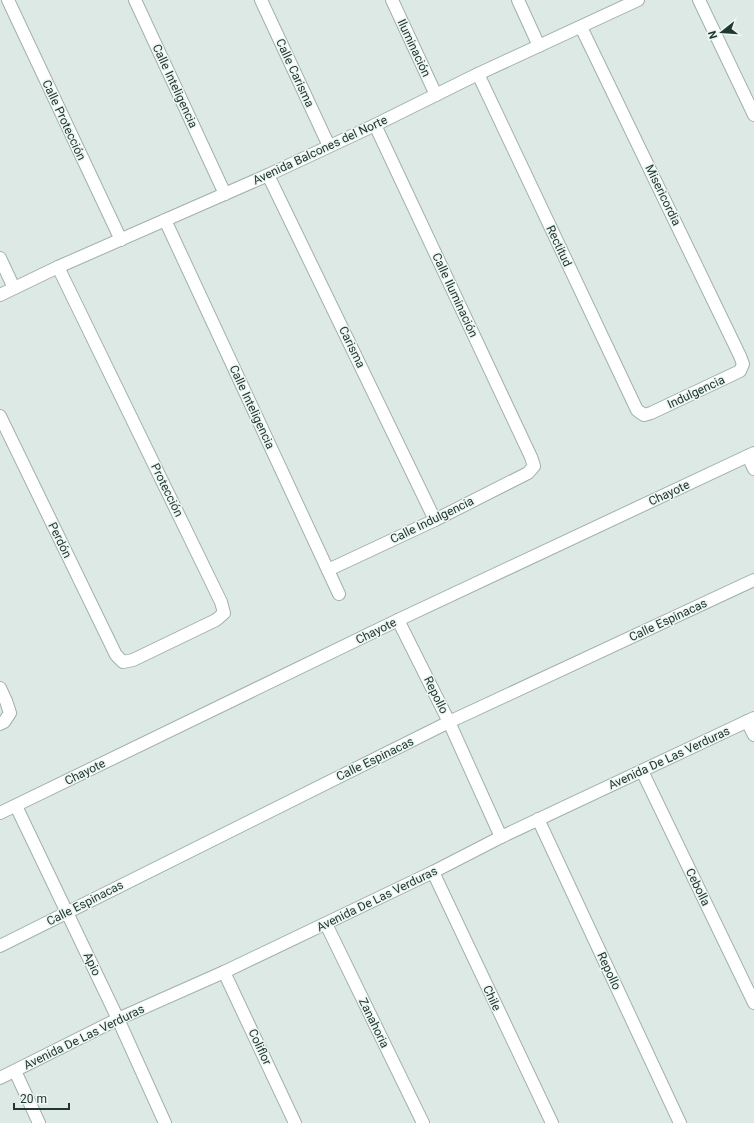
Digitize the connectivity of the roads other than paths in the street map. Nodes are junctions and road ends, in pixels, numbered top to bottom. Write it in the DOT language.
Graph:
graph roads {
  1 [pos="8,0"];
  2 [pos="135,0"];
  3 [pos="261,0"];
  4 [pos="392,0"];
  5 [pos="518,0"];
  6 [pos="638,0"];
  7 [pos="699,0"];
  8 [pos="581,27"];
  9 [pos="539,46"];
  10 [pos="478,74"];
  11 [pos="436,95"];
  12 [pos="754,115"];
  13 [pos="375,125"];
  14 [pos="329,146"];
  15 [pos="268,175"];
  16 [pos="225,194"];
  17 [pos="165,220"];
  18 [pos="121,240"];
  19 [pos="0,258"];
  20 [pos="58,267"];
  21 [pos="14,288"];
  22 [pos="0,295"];
  23 [pos="743,364"];
  24 [pos="644,415"];
  25 [pos="0,416"];
  26 [pos="751,454"];
  27 [pos="534,466"];
  28 [pos="754,469"];
  29 [pos="435,520"];
  30 [pos="328,570"];
  31 [pos="754,580"];
  32 [pos="339,594"];
  33 [pos="398,620"];
  34 [pos="124,662"];
  35 [pos="0,688"];
  36 [pos="751,720"];
  37 [pos="449,722"];
  38 [pos="0,724"];
  39 [pos="754,735"];
  40 [pos="642,771"];
  41 [pos="16,806"];
  42 [pos="0,813"];
  43 [pos="538,819"];
  44 [pos="500,837"];
  45 [pos="432,872"];
  46 [pos="68,912"];
  47 [pos="326,924"];
  48 [pos="0,946"];
  49 [pos="224,972"];
  50 [pos="754,1003"];
  51 [pos="118,1020"];
  52 [pos="15,1071"];
  53 [pos="0,1078"];
  54 [pos="39,1123"];
  55 [pos="165,1123"];
  56 [pos="296,1123"];
  57 [pos="423,1123"];
  58 [pos="552,1123"];
  59 [pos="680,1123"];
  1 -- 18 [label="street, Calle Protección"];
  2 -- 16 [label="street, Calle Inteligencia"];
  3 -- 14 [label="street, Calle Carisma"];
  4 -- 11 [label="street, Iluminación"];
  5 -- 9 [label="street"];
  6 -- 8 [label="street, Avenida Balcones del Norte"];
  7 -- 12 [label="street"];
  8 -- 9 [label="street, Avenida Balcones del Norte"];
  8 -- 23 [label="street, Misericordia"];
  9 -- 10 [label="street, Avenida Balcones del Norte"];
  10 -- 11 [label="street, Avenida Balcones del Norte"];
  10 -- 24 [label="street, Rectitud"];
  11 -- 13 [label="street, Avenida Balcones del Norte"];
  13 -- 14 [label="street, Avenida Balcones del Norte"];
  13 -- 27 [label="street, Calle Iluminación"];
  14 -- 15 [label="street, Avenida Balcones del Norte"];
  15 -- 16 [label="street, Avenida Balcones del Norte"];
  15 -- 29 [label="street, Carisma"];
  16 -- 17 [label="street, Avenida Balcones del Norte"];
  17 -- 18 [label="street, Avenida Balcones del Norte"];
  17 -- 30 [label="street, Calle Inteligencia"];
  18 -- 20 [label="street, Avenida Balcones del Norte"];
  19 -- 21 [label="street"];
  20 -- 21 [label="street, Avenida Balcones del Norte"];
  20 -- 34 [label="street, Protección"];
  21 -- 22 [label="street, Avenida Balcones del Norte"];
  23 -- 24 [label="street, Indulgencia"];
  25 -- 34 [label="street, Perdón"];
  26 -- 28 [label="street"];
  26 -- 33 [label="street, Chayote"];
  27 -- 29 [label="street, Calle Indulgencia"];
  29 -- 30 [label="street, Calle Indulgencia"];
  30 -- 32 [label="street, Calle Inteligencia"];
  31 -- 37 [label="street, Calle Espinacas"];
  33 -- 37 [label="street, Repollo"];
  33 -- 41 [label="street, Chayote"];
  35 -- 38 [label="street"];
  36 -- 39 [label="street"];
  36 -- 40 [label="street, Avenida De Las Verduras"];
  37 -- 44 [label="street, Repollo"];
  37 -- 46 [label="street, Calle Espinacas"];
  40 -- 43 [label="street, Avenida De Las Verduras"];
  40 -- 50 [label="street, Cebolla"];
  41 -- 42 [label="street, Chayote"];
  41 -- 46 [label="street, Apio"];
  43 -- 44 [label="street, Avenida De Las Verduras"];
  43 -- 59 [label="street, Repollo"];
  44 -- 45 [label="street, Avenida De Las Verduras"];
  45 -- 47 [label="street, Avenida De Las Verduras"];
  45 -- 58 [label="street, Chile"];
  46 -- 48 [label="street, Calle Espinacas"];
  46 -- 51 [label="street, Apio"];
  47 -- 49 [label="street, Avenida De Las Verduras"];
  47 -- 57 [label="street, Zanahoria"];
  49 -- 51 [label="street, Avenida De Las Verduras"];
  49 -- 56 [label="street, Coliflor"];
  51 -- 52 [label="street, Avenida De Las Verduras"];
  51 -- 55 [label="street, Apio"];
  52 -- 53 [label="street, Avenida De Las Verduras"];
  52 -- 54 [label="street"];
}
